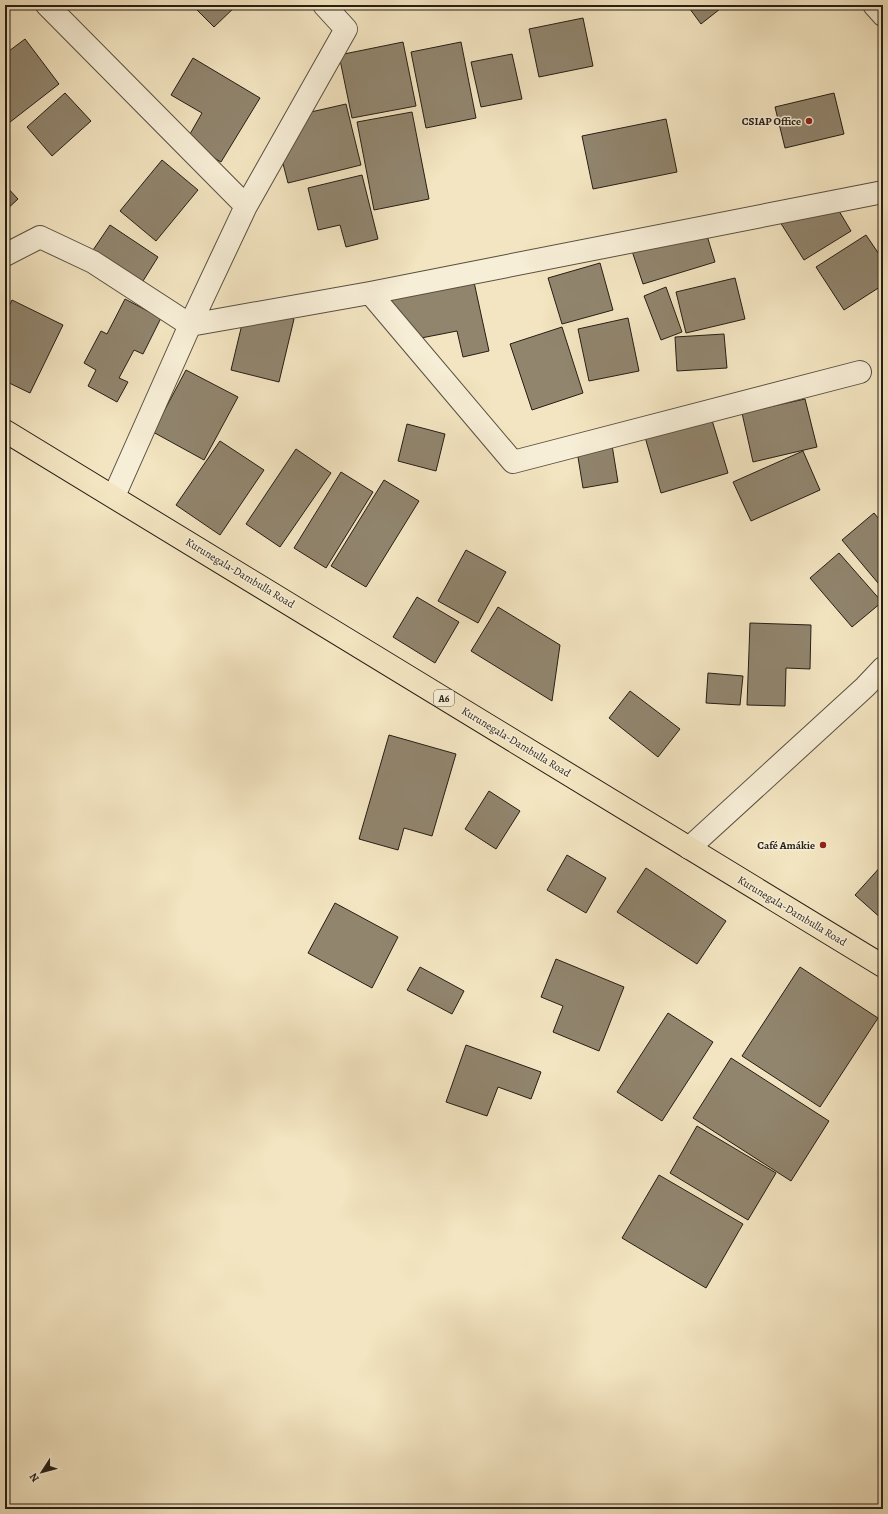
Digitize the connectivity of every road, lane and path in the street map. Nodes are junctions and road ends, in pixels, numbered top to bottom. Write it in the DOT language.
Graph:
graph roads {
  1 [pos="48,5"];
  2 [pos="324,5"];
  3 [pos="874,5"];
  4 [pos="883,15"];
  5 [pos="883,192"];
  6 [pos="246,206"];
  7 [pos="5,255"];
  8 [pos="370,293"];
  9 [pos="190,325"];
  10 [pos="860,372"];
  11 [pos="5,430"];
  12 [pos="114,496"];
  13 [pos="883,668"];
  14 [pos="689,848"];
  15 [pos="883,966"];
  1 -- 6 [label="street"];
  2 -- 6 [label="street"];
  3 -- 4 [label="street"];
  5 -- 8 [label="street"];
  6 -- 9 [label="street"];
  7 -- 9 [label="street"];
  8 -- 9 [label="street"];
  8 -- 10 [label="street"];
  9 -- 12 [label="street"];
  11 -- 12 [label="highway, Kurunegala-Dambulla Road / A6"];
  12 -- 14 [label="highway, Kurunegala-Dambulla Road / A6"];
  13 -- 14 [label="street"];
  14 -- 15 [label="highway, Kurunegala-Dambulla Road / A6"];
}
